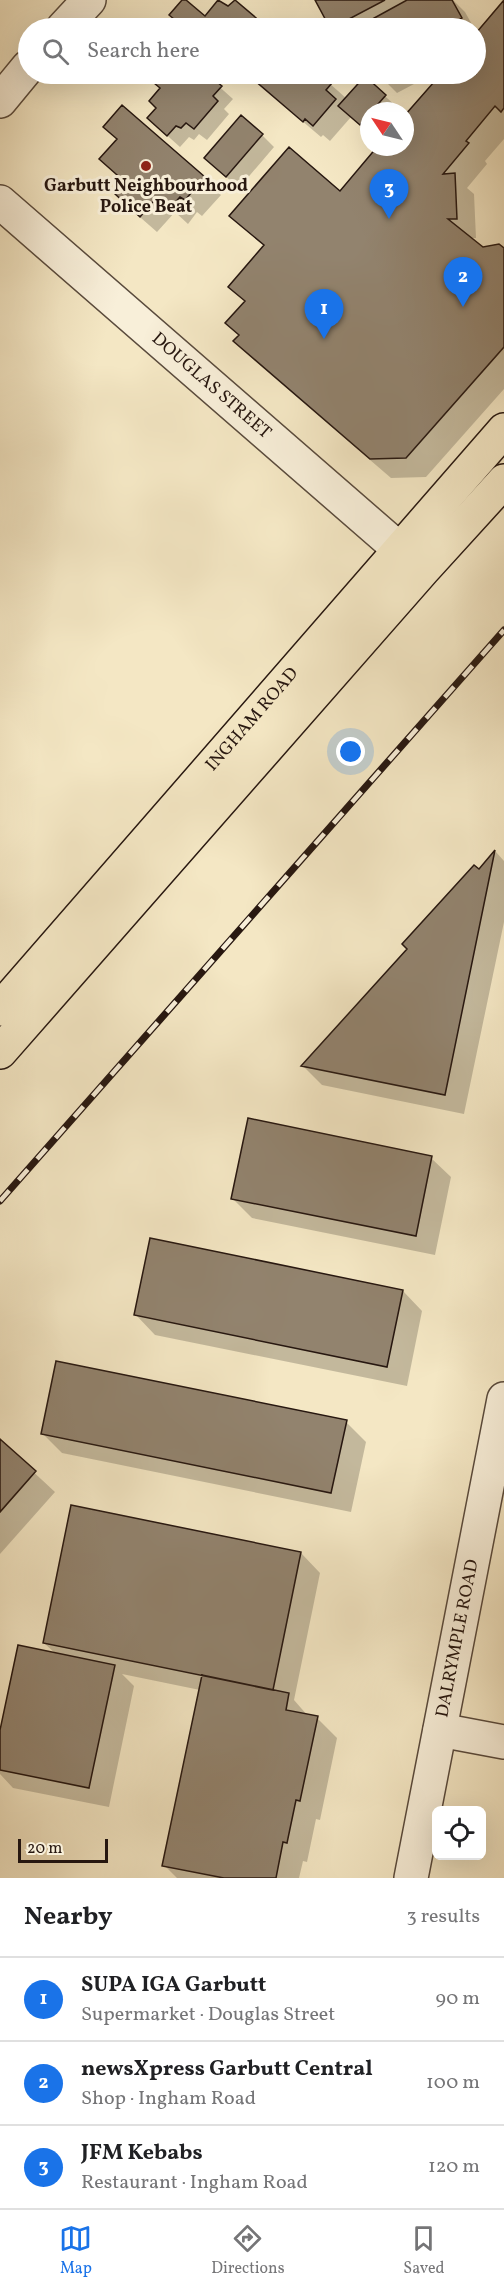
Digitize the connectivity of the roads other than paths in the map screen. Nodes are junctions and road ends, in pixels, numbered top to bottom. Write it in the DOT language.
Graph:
graph roads {
  1 [pos="89,0"];
  2 [pos="72,18"];
  3 [pos="18,79"];
  4 [pos="0,101"];
  5 [pos="0,202"];
  6 [pos="504,430"];
  7 [pos="504,482"];
  8 [pos="411,561"];
  9 [pos="0,1009"];
  10 [pos="0,1052"];
  11 [pos="504,1399"];
  12 [pos="440,1730"];
  13 [pos="504,1742"];
  14 [pos="411,1878"];
  1 -- 2 [label="street"];
  3 -- 4 [label="street"];
  5 -- 8 [label="street, DOUGLAS STREET"];
  6 -- 8 [label="main road, INGHAM ROAD"];
  7 -- 8 [label="main road, INGHAM ROAD"];
  8 -- 9 [label="main road, INGHAM ROAD"];
  8 -- 10 [label="main road, INGHAM ROAD"];
  11 -- 12 [label="street, DALRYMPLE ROAD"];
  12 -- 13 [label="street"];
  12 -- 14 [label="street, DALRYMPLE ROAD"];
}
